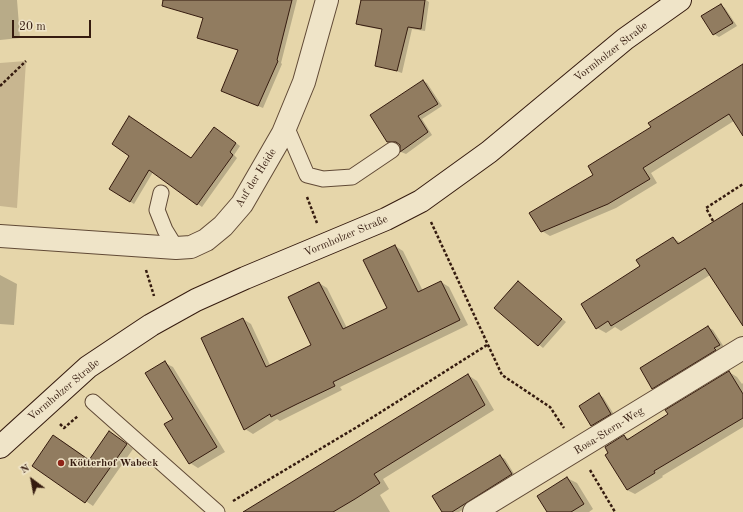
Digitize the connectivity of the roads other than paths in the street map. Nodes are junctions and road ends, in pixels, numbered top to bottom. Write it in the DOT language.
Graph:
graph roads {
  1 [pos="327,0"];
  2 [pos="680,0"];
  3 [pos="286,126"];
  4 [pos="392,150"];
  5 [pos="161,194"];
  6 [pos="0,236"];
  7 [pos="176,248"];
  8 [pos="743,348"];
  9 [pos="93,402"];
  10 [pos="0,447"];
  11 [pos="217,512"];
  12 [pos="474,512"];
  1 -- 3 [label="main road, Auf der Heide"];
  2 -- 10 [label="main road, Vormholzer Straße"];
  3 -- 4 [label="lane"];
  3 -- 7 [label="main road, Auf der Heide"];
  5 -- 7 [label="lane"];
  6 -- 7 [label="main road, Auf der Heide"];
  8 -- 12 [label="main road, Rosa-Stern-Weg"];
  9 -- 11 [label="lane"];
}
